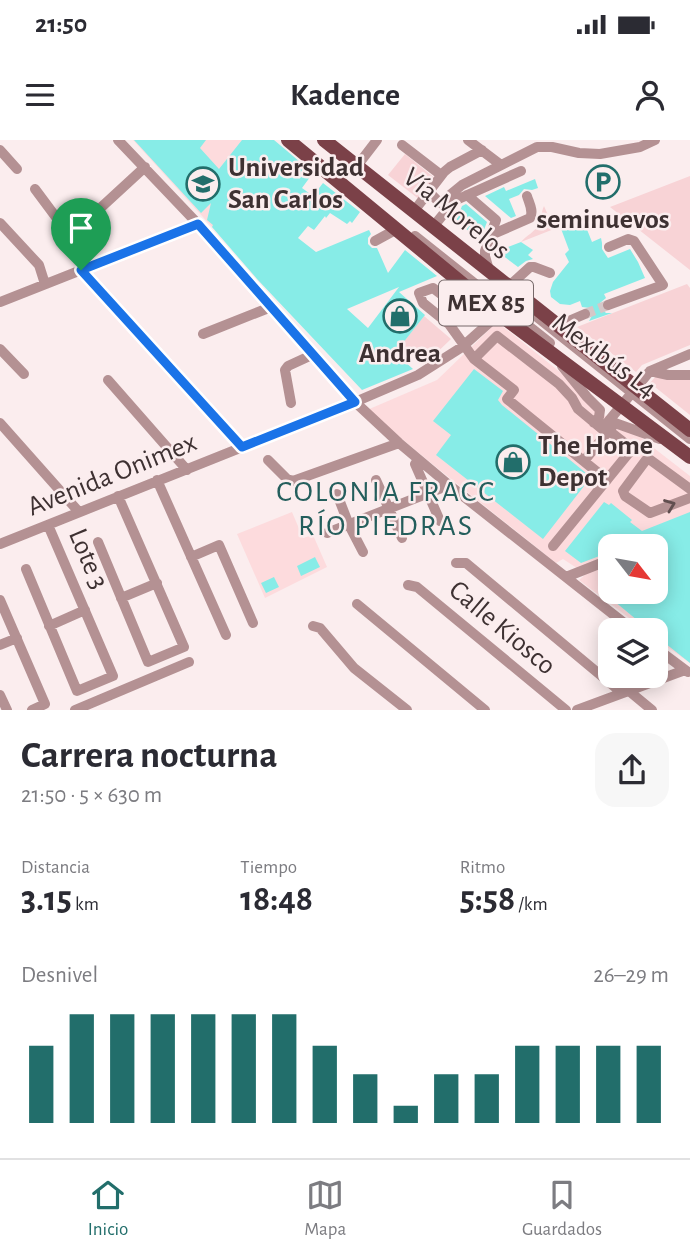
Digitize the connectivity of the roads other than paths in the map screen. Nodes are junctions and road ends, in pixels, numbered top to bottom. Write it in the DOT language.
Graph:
graph roads {
  1 [pos="118,140"];
  2 [pos="288,140"];
  3 [pos="295,140"];
  4 [pos="316,140"];
  5 [pos="324,140"];
  6 [pos="377,140"];
  7 [pos="468,140"];
  8 [pos="655,140"];
  9 [pos="541,144"];
  10 [pos="631,144"];
  11 [pos="402,145"];
  12 [pos="565,145"];
  13 [pos="0,150"];
  14 [pos="482,150"];
  15 [pos="501,165"];
  16 [pos="357,166"];
  17 [pos="145,167"];
  18 [pos="17,169"];
  19 [pos="521,171"];
  20 [pos="441,175"];
  21 [pos="35,189"];
  22 [pos="429,192"];
  23 [pos="467,195"];
  24 [pos="527,196"];
  25 [pos="440,203"];
  26 [pos="414,211"];
  27 [pos="0,223"];
  28 [pos="198,224"];
  29 [pos="430,225"];
  30 [pos="397,229"];
  31 [pos="491,235"];
  32 [pos="70,236"];
  33 [pos="375,241"];
  34 [pos="609,247"];
  35 [pos="86,268"];
  36 [pos="490,273"];
  37 [pos="550,273"];
  38 [pos="45,284"];
  39 [pos="508,287"];
  40 [pos="477,296"];
  41 [pos="0,302"];
  42 [pos="608,305"];
  43 [pos="271,307"];
  44 [pos="463,311"];
  45 [pos="499,314"];
  46 [pos="585,314"];
  47 [pos="449,324"];
  48 [pos="557,326"];
  49 [pos="203,334"];
  50 [pos="465,345"];
  51 [pos="0,349"];
  52 [pos="314,354"];
  53 [pos="690,354"];
  54 [pos="554,355"];
  55 [pos="474,359"];
  56 [pos="650,371"];
  57 [pos="24,374"];
  58 [pos="690,375"];
  59 [pos="108,380"];
  60 [pos="628,396"];
  61 [pos="355,402"];
  62 [pos="291,403"];
  63 [pos="0,423"];
  64 [pos="600,429"];
  65 [pos="690,430"];
  66 [pos="690,439"];
  67 [pos="399,443"];
  68 [pos="672,444"];
  69 [pos="242,447"];
  70 [pos="690,451"];
  71 [pos="690,457"];
  72 [pos="582,459"];
  73 [pos="268,460"];
  74 [pos="415,464"];
  75 [pos="187,470"];
  76 [pos="157,480"];
  77 [pos="376,480"];
  78 [pos="607,480"];
  79 [pos="688,482"];
  80 [pos="449,485"];
  81 [pos="427,493"];
  82 [pos="337,494"];
  83 [pos="118,496"];
  84 [pos="690,498"];
  85 [pos="388,509"];
  86 [pos="79,512"];
  87 [pos="440,521"];
  88 [pos="349,524"];
  89 [pos="48,525"];
  90 [pos="327,533"];
  91 [pos="402,538"];
  92 [pos="97,542"];
  93 [pos="0,544"];
  94 [pos="553,546"];
  95 [pos="363,552"];
  96 [pos="191,557"];
  97 [pos="456,563"];
  98 [pos="598,564"];
  99 [pos="26,569"];
  100 [pos="565,577"];
  101 [pos="157,583"];
  102 [pos="408,585"];
  103 [pos="121,598"];
  104 [pos="0,600"];
  105 [pos="357,604"];
  106 [pos="85,610"];
  107 [pos="618,618"];
  108 [pos="253,623"];
  109 [pos="50,626"];
  110 [pos="313,626"];
  111 [pos="226,635"];
  112 [pos="17,638"];
  113 [pos="0,645"];
  114 [pos="668,657"];
  115 [pos="189,662"];
  116 [pos="687,672"];
  117 [pos="626,692"];
  118 [pos="0,695"];
  119 [pos="389,696"];
  120 [pos="7,710"];
  121 [pos="32,710"];
  122 [pos="75,710"];
  123 [pos="387,710"];
  124 [pos="407,710"];
  125 [pos="485,710"];
  126 [pos="566,710"];
  127 [pos="579,710"];
  128 [pos="652,710"];
  1 -- 17 [label="street"];
  2 -- 30 [label="main road, Vía Morelos / MEX 85"];
  3 -- 60 [label="street, Mexibús L4"];
  4 -- 60 [label="street, Mexibús L4"];
  5 -- 16 [label="main road, Vía Morelos / MEX 85"];
  6 -- 16 [label="street"];
  7 -- 14 [label="street"];
  8 -- 10 [label="street"];
  9 -- 12 [label="street"];
  9 -- 15 [label="street"];
  10 -- 12 [label="street"];
  11 -- 20 [label="street"];
  13 -- 18 [label="street"];
  14 -- 15 [label="street"];
  14 -- 20 [label="street"];
  15 -- 25 [label="street"];
  16 -- 26 [label="main road, Vía Morelos / MEX 85"];
  17 -- 28 [label="street"];
  17 -- 32 [label="street"];
  19 -- 23 [label="street"];
  20 -- 22 [label="street"];
  21 -- 32 [label="street"];
  22 -- 25 [label="street"];
  22 -- 26 [label="street"];
  23 -- 29 [label="street"];
  23 -- 31 [label="street"];
  24 -- 31 [label="street"];
  25 -- 29 [label="street"];
  26 -- 29 [label="main road, Vía Morelos / MEX 85"];
  27 -- 38 [label="street"];
  28 -- 35 [label="street"];
  28 -- 43 [label="street"];
  29 -- 36 [label="main road, Vía Morelos / MEX 85"];
  30 -- 33 [label="street"];
  30 -- 40 [label="main road, Vía Morelos / MEX 85"];
  31 -- 36 [label="street"];
  32 -- 35 [label="street"];
  34 -- 42 [label="street"];
  35 -- 38 [label="street"];
  35 -- 69 [label="street"];
  36 -- 39 [label="main road, Vía Morelos / MEX 85"];
  37 -- 39 [label="street"];
  38 -- 41 [label="street"];
  39 -- 48 [label="main road, Vía Morelos / MEX 85"];
  40 -- 44 [label="street"];
  40 -- 45 [label="main road, Vía Morelos / MEX 85"];
  43 -- 49 [label="street"];
  43 -- 52 [label="street"];
  44 -- 47 [label="street"];
  44 -- 47 [label="street"];
  45 -- 50 [label="street, Avenida Onimex"];
  45 -- 54 [label="main road, Vía Morelos / MEX 85"];
  46 -- 48 [label="street"];
  47 -- 50 [label="street"];
  48 -- 60 [label="main road, Vía Morelos / MEX 85"];
  50 -- 55 [label="street"];
  50 -- 61 [label="street, Avenida Onimex"];
  51 -- 57 [label="street"];
  52 -- 61 [label="street"];
  52 -- 62 [label="street"];
  53 -- 56 [label="street"];
  54 -- 60 [label="main road, Vía Morelos / MEX 85"];
  54 -- 64 [label="street"];
  55 -- 64 [label="street"];
  55 -- 72 [label="street"];
  56 -- 58 [label="street"];
  56 -- 60 [label="street"];
  59 -- 75 [label="street"];
  60 -- 64 [label="street"];
  60 -- 65 [label="main road, Vía Morelos / MEX 85"];
  60 -- 66 [label="street, Mexibús L4"];
  60 -- 68 [label="main road, Vía Morelos / MEX 85"];
  60 -- 70 [label="street, Mexibús L4"];
  61 -- 67 [label="street"];
  61 -- 69 [label="street, Avenida Onimex"];
  63 -- 86 [label="street"];
  64 -- 68 [label="street"];
  64 -- 72 [label="street"];
  64 -- 78 [label="street"];
  67 -- 73 [label="street"];
  67 -- 80 [label="street"];
  68 -- 71 [label="main road, Vía Morelos / MEX 85"];
  69 -- 75 [label="street, Avenida Onimex"];
  72 -- 78 [label="street"];
  74 -- 81 [label="street"];
  75 -- 76 [label="street, Avenida Onimex"];
  76 -- 83 [label="street, Avenida Onimex"];
  76 -- 96 [label="street"];
  77 -- 85 [label="street"];
  78 -- 94 [label="street"];
  79 -- 84 [label="street, one-way"];
  80 -- 81 [label="street"];
  80 -- 100 [label="street"];
  81 -- 85 [label="street"];
  81 -- 87 [label="street"];
  82 -- 88 [label="street"];
  83 -- 86 [label="street, Avenida Onimex"];
  83 -- 101 [label="street"];
  85 -- 88 [label="street"];
  85 -- 91 [label="street"];
  86 -- 89 [label="street, Avenida Onimex"];
  88 -- 90 [label="street"];
  88 -- 95 [label="street"];
  89 -- 93 [label="street, Avenida Onimex"];
  89 -- 106 [label="street, Lote 3"];
  92 -- 103 [label="street"];
  96 -- 108 [label="street"];
  96 -- 111 [label="street"];
  97 -- 117 [label="street"];
  98 -- 100 [label="street"];
  99 -- 109 [label="street, Lote 3"];
  100 -- 107 [label="street"];
  101 -- 103 [label="street"];
  101 -- 103 [label="street"];
  102 -- 126 [label="street, Calle Kiosco"];
  104 -- 112 [label="street"];
  105 -- 125 [label="street"];
  106 -- 109 [label="street, Lote 3"];
  106 -- 109 [label="street, Lote 3"];
  110 -- 119 [label="street"];
  112 -- 113 [label="street"];
  112 -- 121 [label="street"];
  114 -- 116 [label="street"];
  115 -- 122 [label="street"];
  116 -- 117 [label="street"];
  117 -- 127 [label="street"];
  117 -- 128 [label="street"];
  118 -- 120 [label="street"];
  119 -- 123 [label="street"];
  119 -- 124 [label="street"];
}
